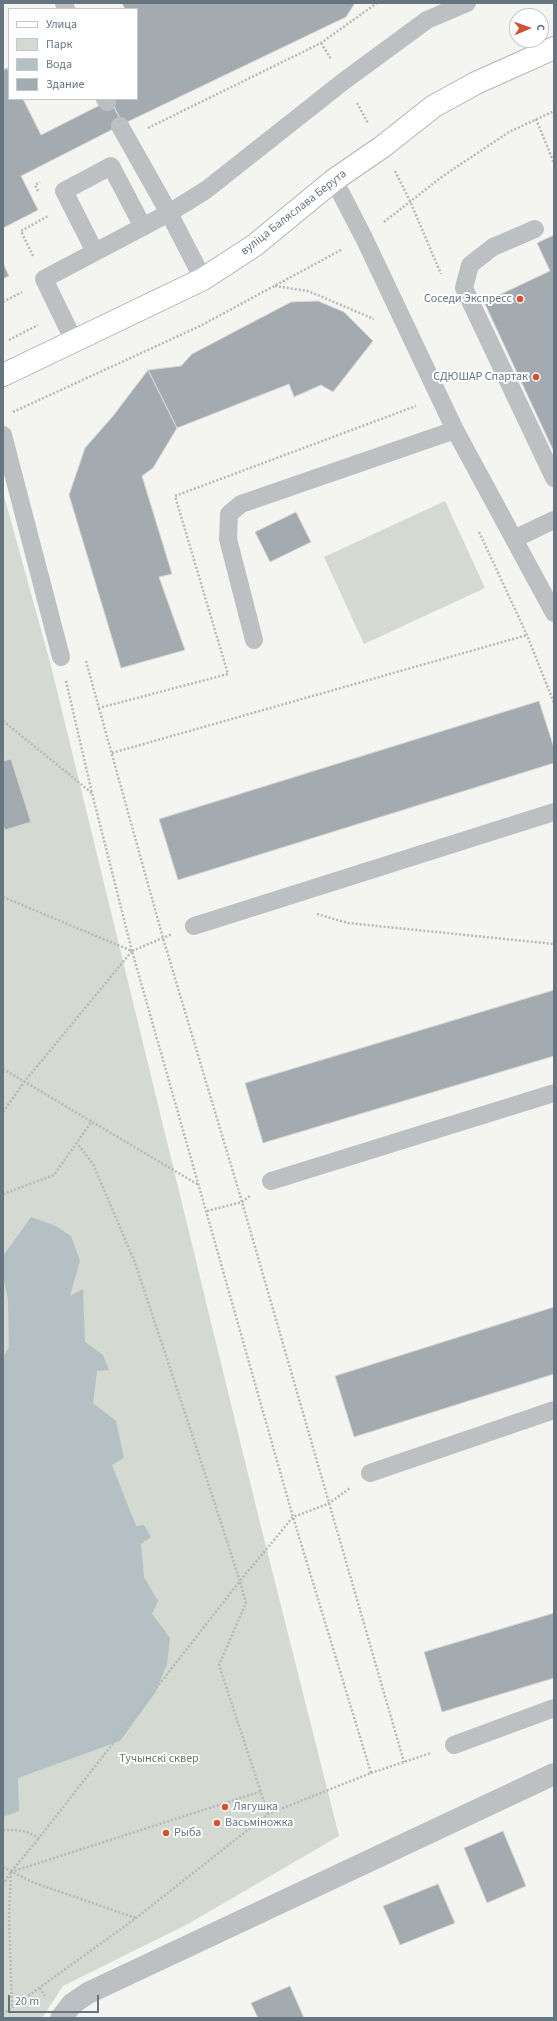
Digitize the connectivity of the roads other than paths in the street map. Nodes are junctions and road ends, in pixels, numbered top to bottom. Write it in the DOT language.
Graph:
graph roads {
  1 [pos="467,3"];
  2 [pos="554,48"];
  3 [pos="124,132"];
  4 [pos="334,180"];
  5 [pos="170,213"];
  6 [pos="143,227"];
  7 [pos="535,229"];
  8 [pos="95,252"];
  9 [pos="203,279"];
  10 [pos="74,341"];
  11 [pos="3,375"];
  12 [pos="455,430"];
  13 [pos="3,435"];
  14 [pos="554,478"];
  15 [pos="554,520"];
  16 [pos="514,539"];
  17 [pos="554,613"];
  18 [pos="254,640"];
  19 [pos="61,657"];
  20 [pos="554,812"];
  21 [pos="194,926"];
  22 [pos="554,1093"];
  23 [pos="271,1181"];
  24 [pos="554,1410"];
  25 [pos="370,1473"];
  26 [pos="554,1708"];
  27 [pos="454,1745"];
  28 [pos="554,1774"];
  29 [pos="61,2018"];
  1 -- 5 [label="lane"];
  2 -- 4 [label="street, вуліца Баляслава Берута"];
  3 -- 5 [label="lane"];
  4 -- 9 [label="street, вуліца Баляслава Берута"];
  4 -- 12 [label="lane"];
  5 -- 6 [label="lane"];
  5 -- 9 [label="lane"];
  6 -- 8 [label="lane"];
  6 -- 8 [label="lane"];
  7 -- 14 [label="lane"];
  8 -- 10 [label="lane"];
  9 -- 10 [label="street, вуліца Баляслава Берута"];
  10 -- 11 [label="street, вуліца Баляслава Берута"];
  12 -- 16 [label="lane"];
  12 -- 18 [label="lane"];
  13 -- 19 [label="lane"];
  15 -- 16 [label="lane"];
  16 -- 17 [label="lane"];
  20 -- 21 [label="lane"];
  22 -- 23 [label="lane"];
  24 -- 25 [label="lane"];
  26 -- 27 [label="lane"];
  28 -- 29 [label="street"];
}
